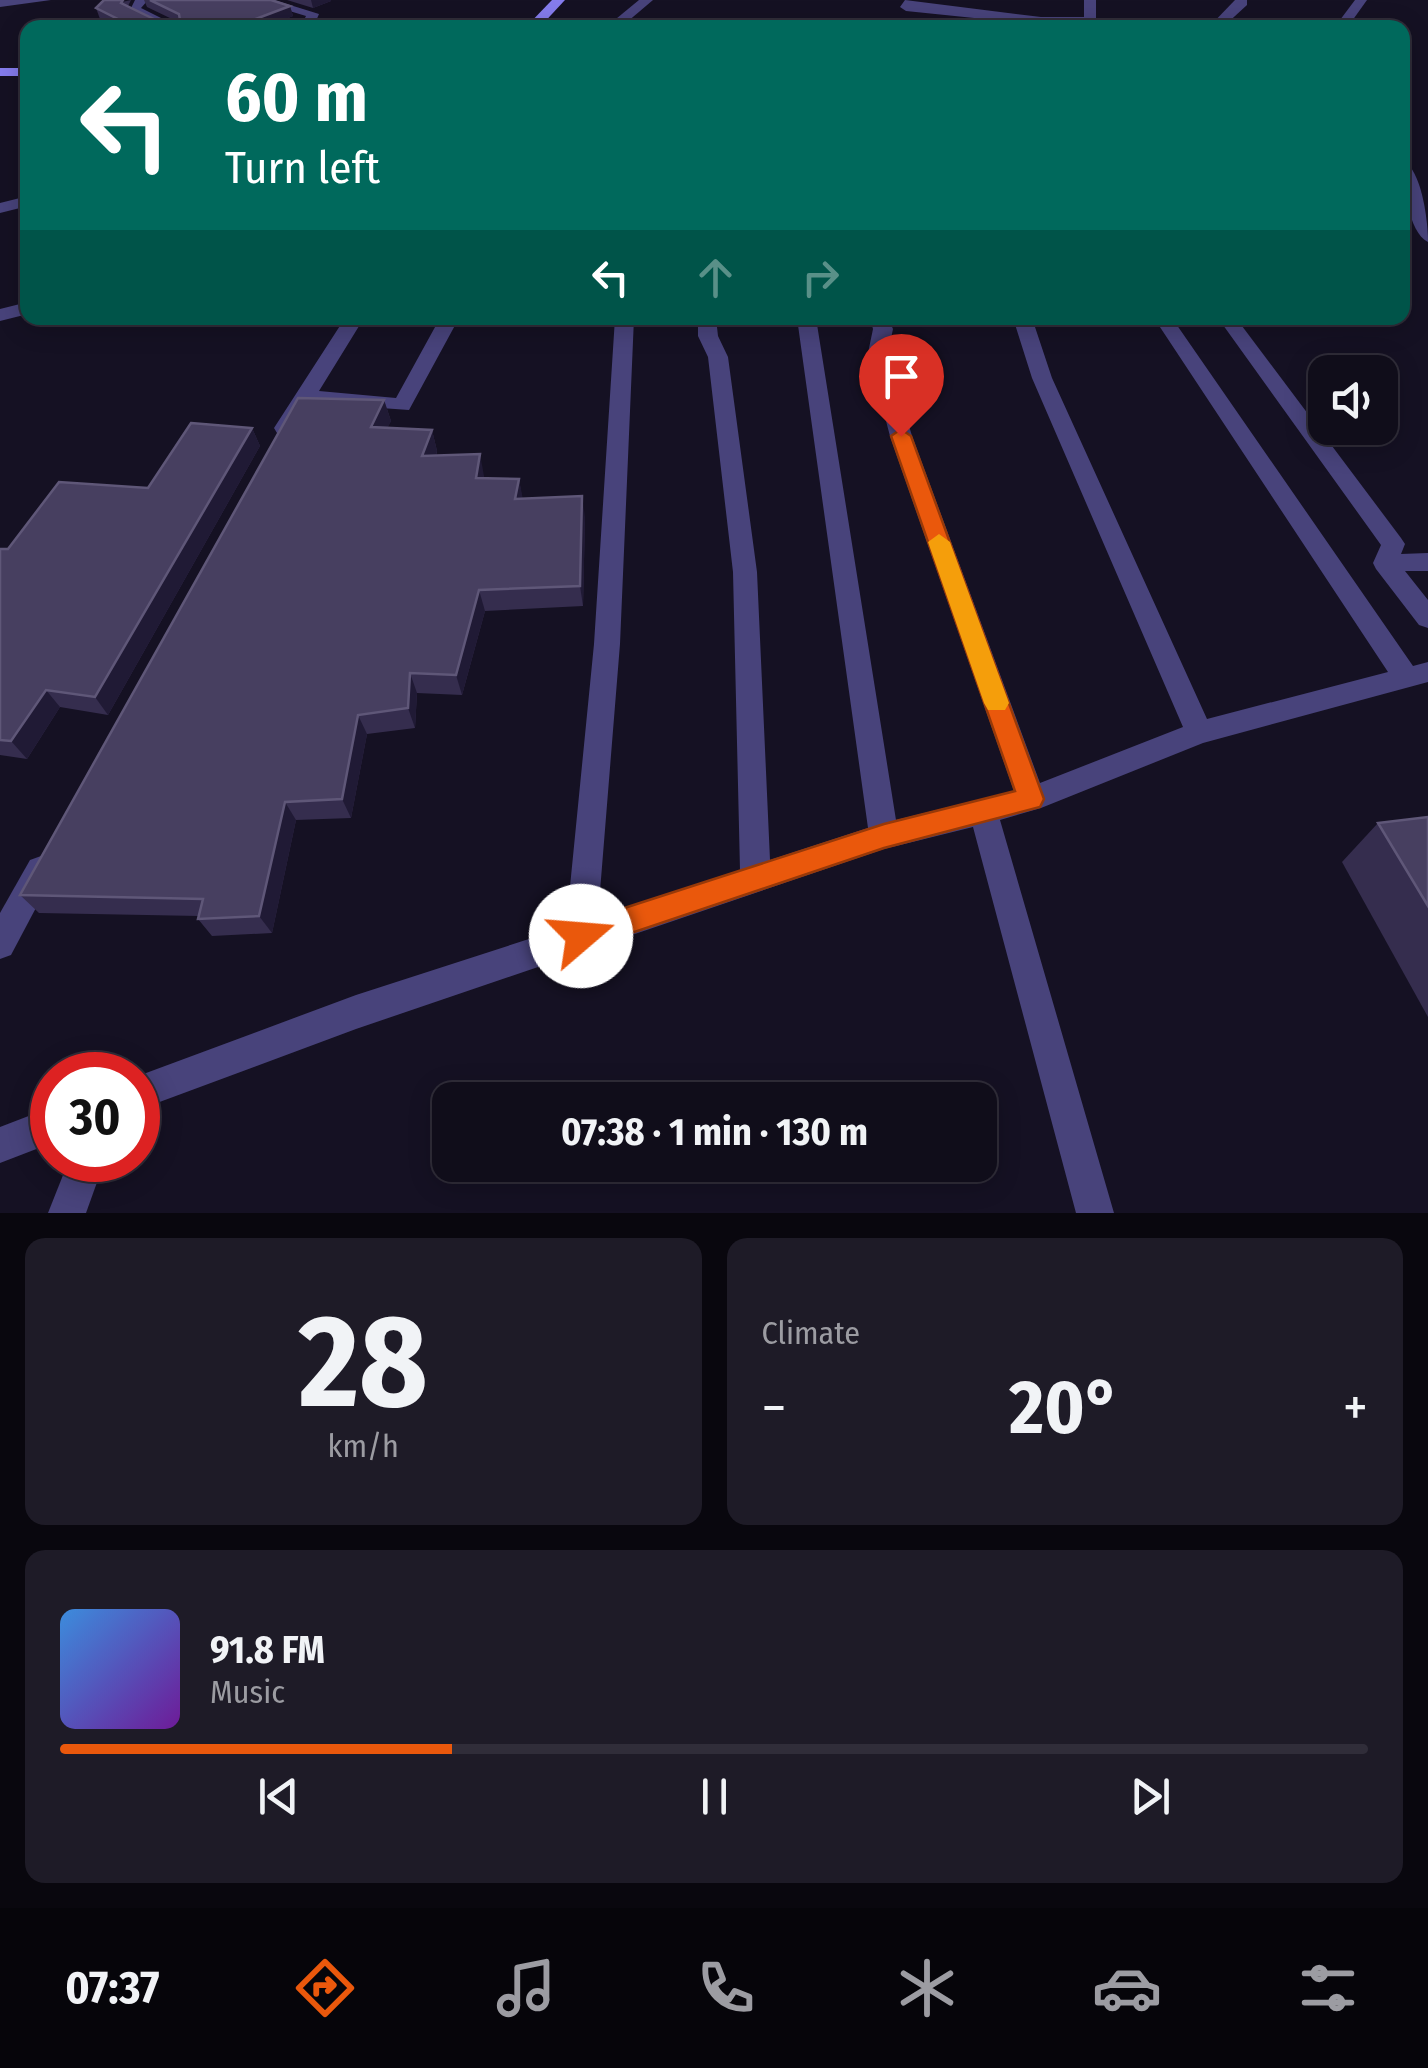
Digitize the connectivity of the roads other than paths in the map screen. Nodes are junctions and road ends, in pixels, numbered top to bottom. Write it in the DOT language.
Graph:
graph roads {
  1 [pos="45,0"];
  2 [pos="142,0"];
  3 [pos="258,0"];
  4 [pos="559,0"];
  5 [pos="648,0"];
  6 [pos="911,0"];
  7 [pos="1241,0"];
  8 [pos="0,3"];
  9 [pos="158,20"];
  10 [pos="310,20"];
  11 [pos="539,20"];
  12 [pos="622,20"];
  13 [pos="1032,20"];
  14 [pos="1223,20"];
  15 [pos="1410,186"];
  16 [pos="1428,237"];
  17 [pos="349,325"];
  18 [pos="445,325"];
  19 [pos="624,325"];
  20 [pos="707,325"];
  21 [pos="807,325"];
  22 [pos="881,325"];
  23 [pos="1024,325"];
  24 [pos="1168,325"];
  25 [pos="1232,325"];
  26 [pos="303,396"];
  27 [pos="269,458"];
  28 [pos="1428,562"];
  29 [pos="1385,564"];
  30 [pos="1428,618"];
  31 [pos="1417,674"];
  32 [pos="1199,733"];
  33 [pos="1031,799"];
  34 [pos="983,810"];
  35 [pos="884,836"];
  36 [pos="56,843"];
  37 [pos="756,880"];
  38 [pos="581,936"];
  39 [pos="0,944"];
  40 [pos="160,1085"];
  41 [pos="30,1133"];
  42 [pos="0,1145"];
  43 [pos="79,1182"];
  44 [pos="67,1213"];
  45 [pos="1095,1213"];
  1 -- 8 [label="street"];
  2 -- 9 [label="street"];
  3 -- 10 [label="street"];
  4 -- 11 [label="main road"];
  5 -- 12 [label="street"];
  6 -- 13 [label="street"];
  7 -- 14 [label="street"];
  15 -- 16 [label="street"];
  17 -- 26 [label="street"];
  18 -- 26 [label="street"];
  19 -- 38 [label="street"];
  20 -- 37 [label="street"];
  21 -- 35 [label="street"];
  22 -- 33 [label="street"];
  23 -- 32 [label="street"];
  24 -- 31 [label="street"];
  25 -- 29 [label="street"];
  26 -- 27 [label="street"];
  28 -- 29 [label="street"];
  29 -- 30 [label="street"];
  31 -- 32 [label="street"];
  32 -- 33 [label="street"];
  33 -- 34 [label="street"];
  34 -- 35 [label="street"];
  34 -- 45 [label="street"];
  35 -- 37 [label="street"];
  36 -- 39 [label="street"];
  37 -- 38 [label="street"];
  38 -- 40 [label="street"];
  41 -- 42 [label="street"];
  43 -- 44 [label="street"];
}
